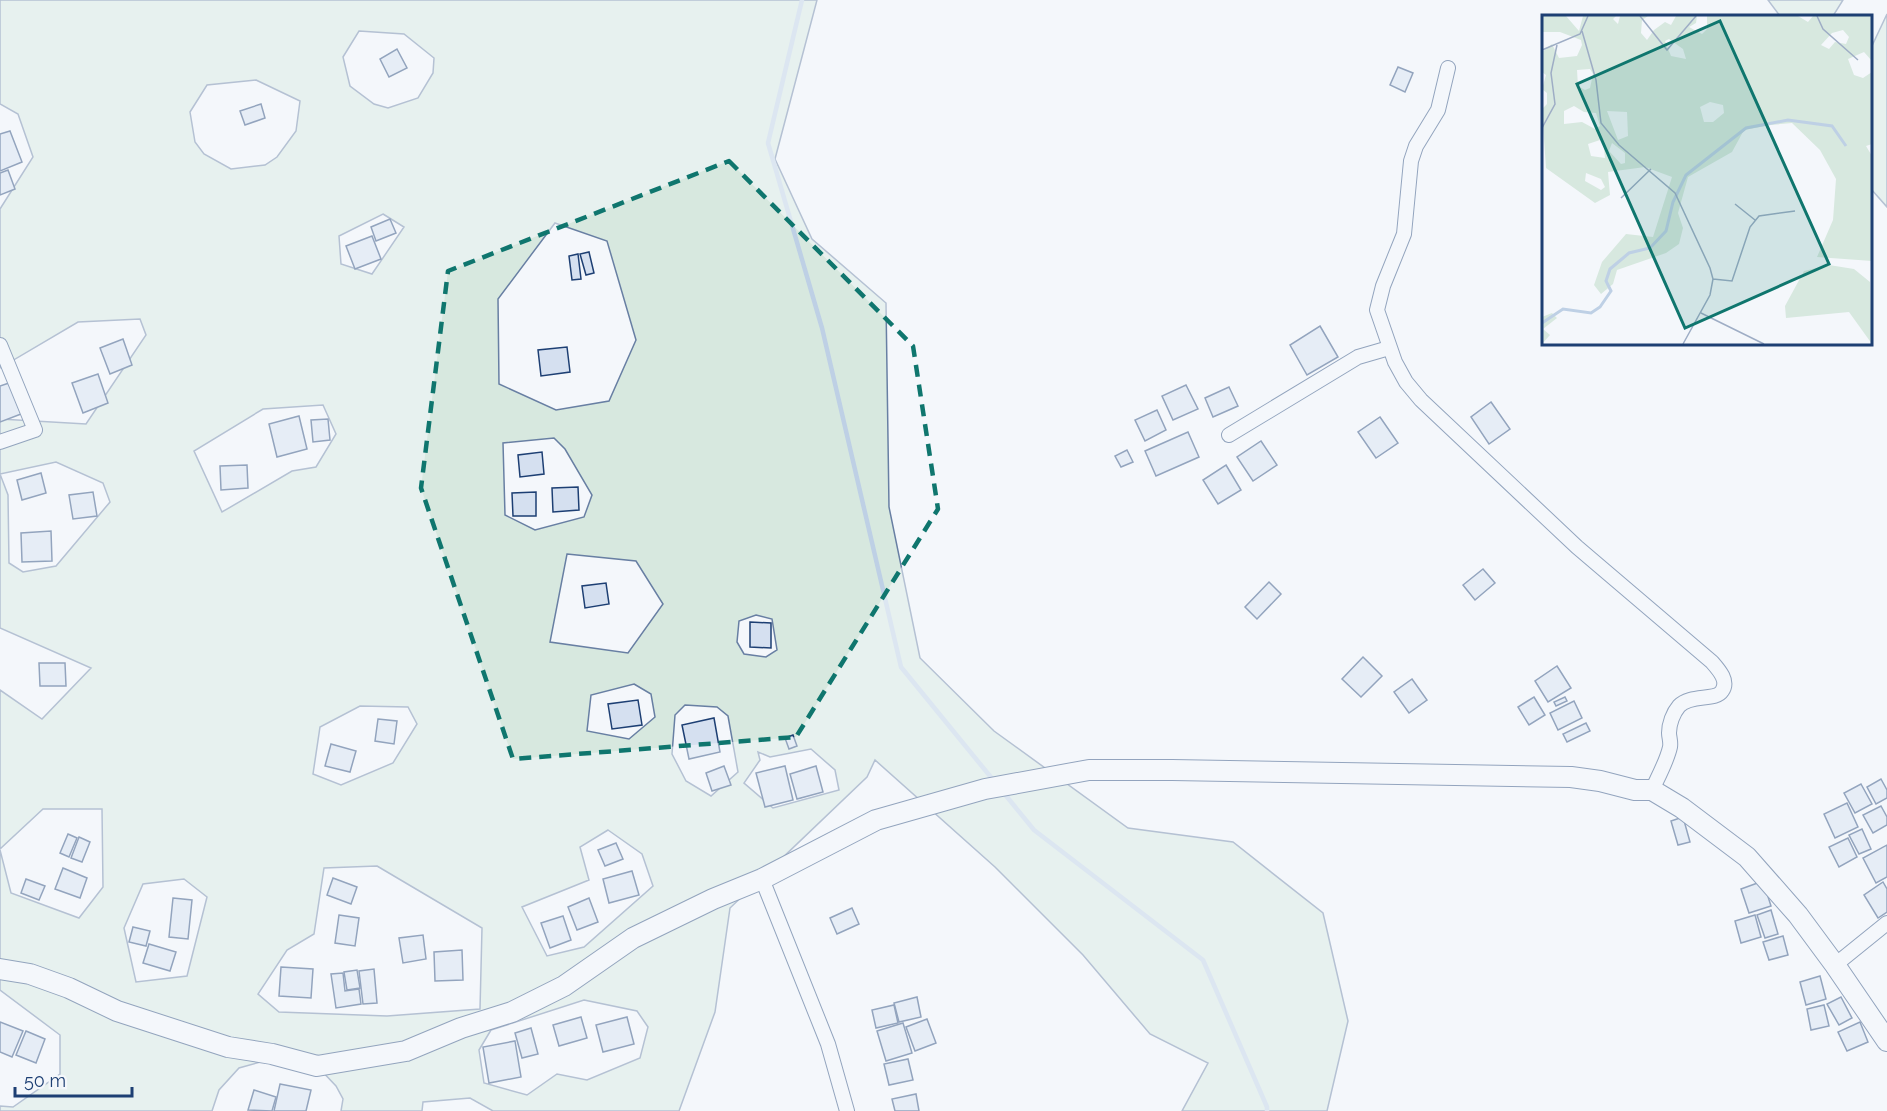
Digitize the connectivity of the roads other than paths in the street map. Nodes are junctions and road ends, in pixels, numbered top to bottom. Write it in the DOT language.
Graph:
graph roads {
  1 [pos="1448,68"];
  2 [pos="0,345"];
  3 [pos="1389,348"];
  4 [pos="1229,435"];
  5 [pos="0,442"];
  6 [pos="1652,790"];
  7 [pos="762,879"];
  8 [pos="1887,923"];
  9 [pos="1835,964"];
  10 [pos="0,969"];
  11 [pos="1887,1041"];
  12 [pos="847,1111"];
  1 -- 3 [label="street"];
  2 -- 5 [label="street"];
  3 -- 4 [label="street"];
  3 -- 6 [label="street"];
  6 -- 7 [label="street"];
  6 -- 9 [label="street"];
  7 -- 10 [label="street"];
  7 -- 12 [label="street"];
  8 -- 9 [label="street"];
  9 -- 11 [label="street"];
}
